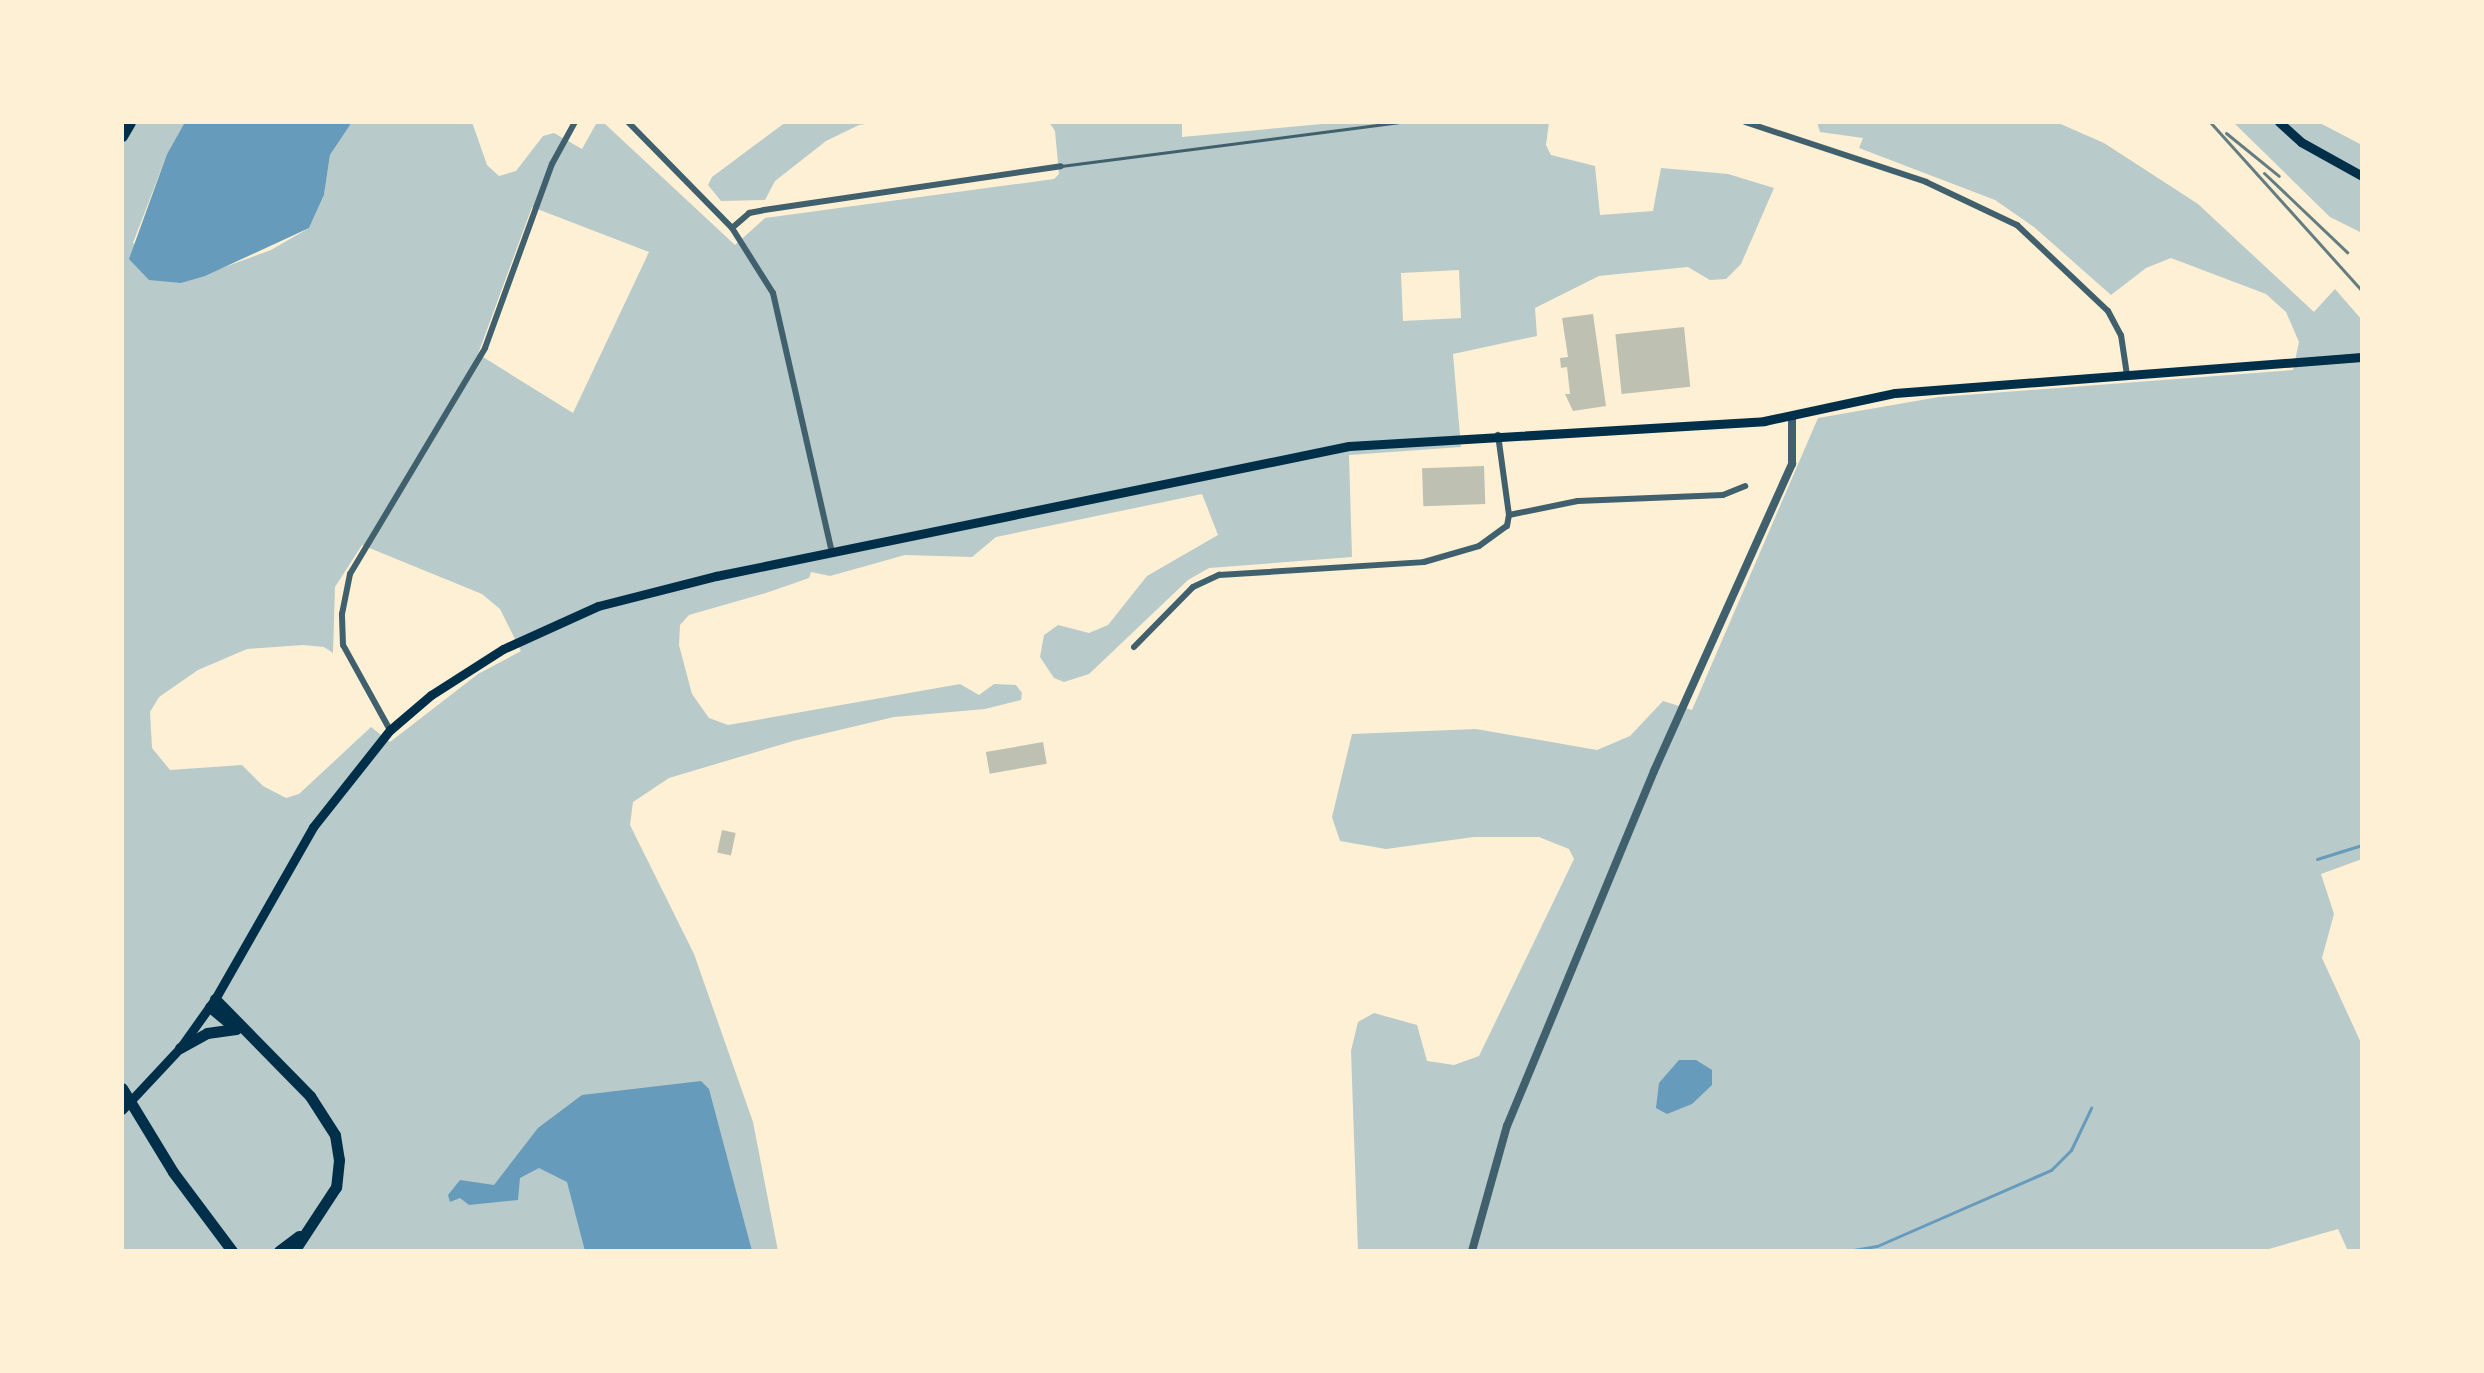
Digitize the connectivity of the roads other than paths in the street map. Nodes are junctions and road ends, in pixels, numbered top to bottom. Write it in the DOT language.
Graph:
graph roads {
  1 [pos="130,122"];
  2 [pos="575,122"];
  3 [pos="628,122"];
  4 [pos="1398,122"];
  5 [pos="1745,122"];
  6 [pos="2279,122"];
  7 [pos="122,136"];
  8 [pos="1061,166"];
  9 [pos="2362,176"];
  10 [pos="732,228"];
  11 [pos="2362,357"];
  12 [pos="2127,375"];
  13 [pos="1792,416"];
  14 [pos="1498,435"];
  15 [pos="1745,486"];
  16 [pos="1509,515"];
  17 [pos="832,553"];
  18 [pos="1134,647"];
  19 [pos="390,730"];
  20 [pos="212,1003"];
  21 [pos="241,1032"];
  22 [pos="180,1048"];
  23 [pos="122,1088"];
  24 [pos="122,1110"];
  25 [pos="303,1233"];
  26 [pos="229,1249"];
  27 [pos="279,1251"];
  28 [pos="294,1251"];
  29 [pos="1472,1251"];
  1 -- 7 [label="highway"];
  2 -- 19 [label="street"];
  3 -- 10 [label="street"];
  4 -- 8 [label="lane"];
  5 -- 12 [label="street"];
  6 -- 9 [label="main road"];
  8 -- 10 [label="street"];
  10 -- 17 [label="street"];
  11 -- 12 [label="main road"];
  12 -- 13 [label="main road"];
  13 -- 14 [label="main road"];
  13 -- 29 [label="street"];
  14 -- 16 [label="street"];
  14 -- 17 [label="main road"];
  15 -- 16 [label="street"];
  16 -- 18 [label="street"];
  17 -- 19 [label="main road"];
  19 -- 20 [label="main road"];
  20 -- 21 [label="highway"];
  20 -- 22 [label="main road"];
  21 -- 22 [label="highway"];
  21 -- 25 [label="highway"];
  22 -- 24 [label="main road"];
  23 -- 26 [label="highway"];
  25 -- 27 [label="highway"];
  25 -- 28 [label="highway"];
}
